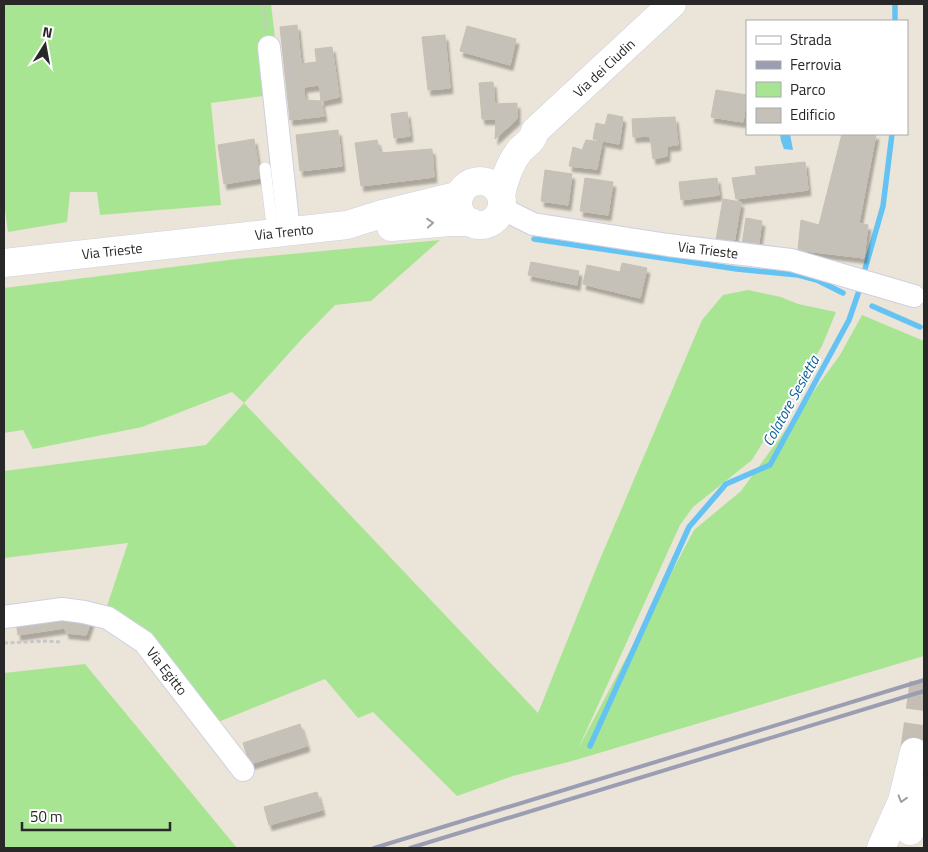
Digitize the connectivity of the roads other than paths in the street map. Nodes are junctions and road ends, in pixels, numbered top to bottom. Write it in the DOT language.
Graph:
graph roads {
  1 [pos="672,4"];
  2 [pos="268,47"];
  3 [pos="535,131"];
  4 [pos="265,168"];
  5 [pos="467,188"];
  6 [pos="501,202"];
  7 [pos="471,222"];
  8 [pos="347,225"];
  9 [pos="281,233"];
  10 [pos="221,240"];
  11 [pos="4,262"];
  12 [pos="914,296"];
  13 [pos="4,617"];
  14 [pos="914,752"];
  15 [pos="243,770"];
  16 [pos="924,790"];
  17 [pos="881,848"];
  18 [pos="902,848"];
  1 -- 3 [label="street, Via dei Ciudin"];
  2 -- 9 [label="street"];
  3 -- 5 [label="street, Via dei Ciudin"];
  3 -- 6 [label="street, Via dei Ciudin"];
  4 -- 9 [label="lane"];
  5 -- 6 [label="street"];
  5 -- 7 [label="street"];
  5 -- 8 [label="street"];
  6 -- 7 [label="street"];
  6 -- 12 [label="street, Via Trieste"];
  8 -- 7 [label="street, one-way"];
  8 -- 9 [label="street, Via Trento"];
  9 -- 10 [label="street, Via Trento"];
  10 -- 11 [label="street, Via Trieste"];
  13 -- 15 [label="street, Via Egitto"];
  14 -- 17 [label="street, one-way"];
  16 -- 18 [label="street"];
}
